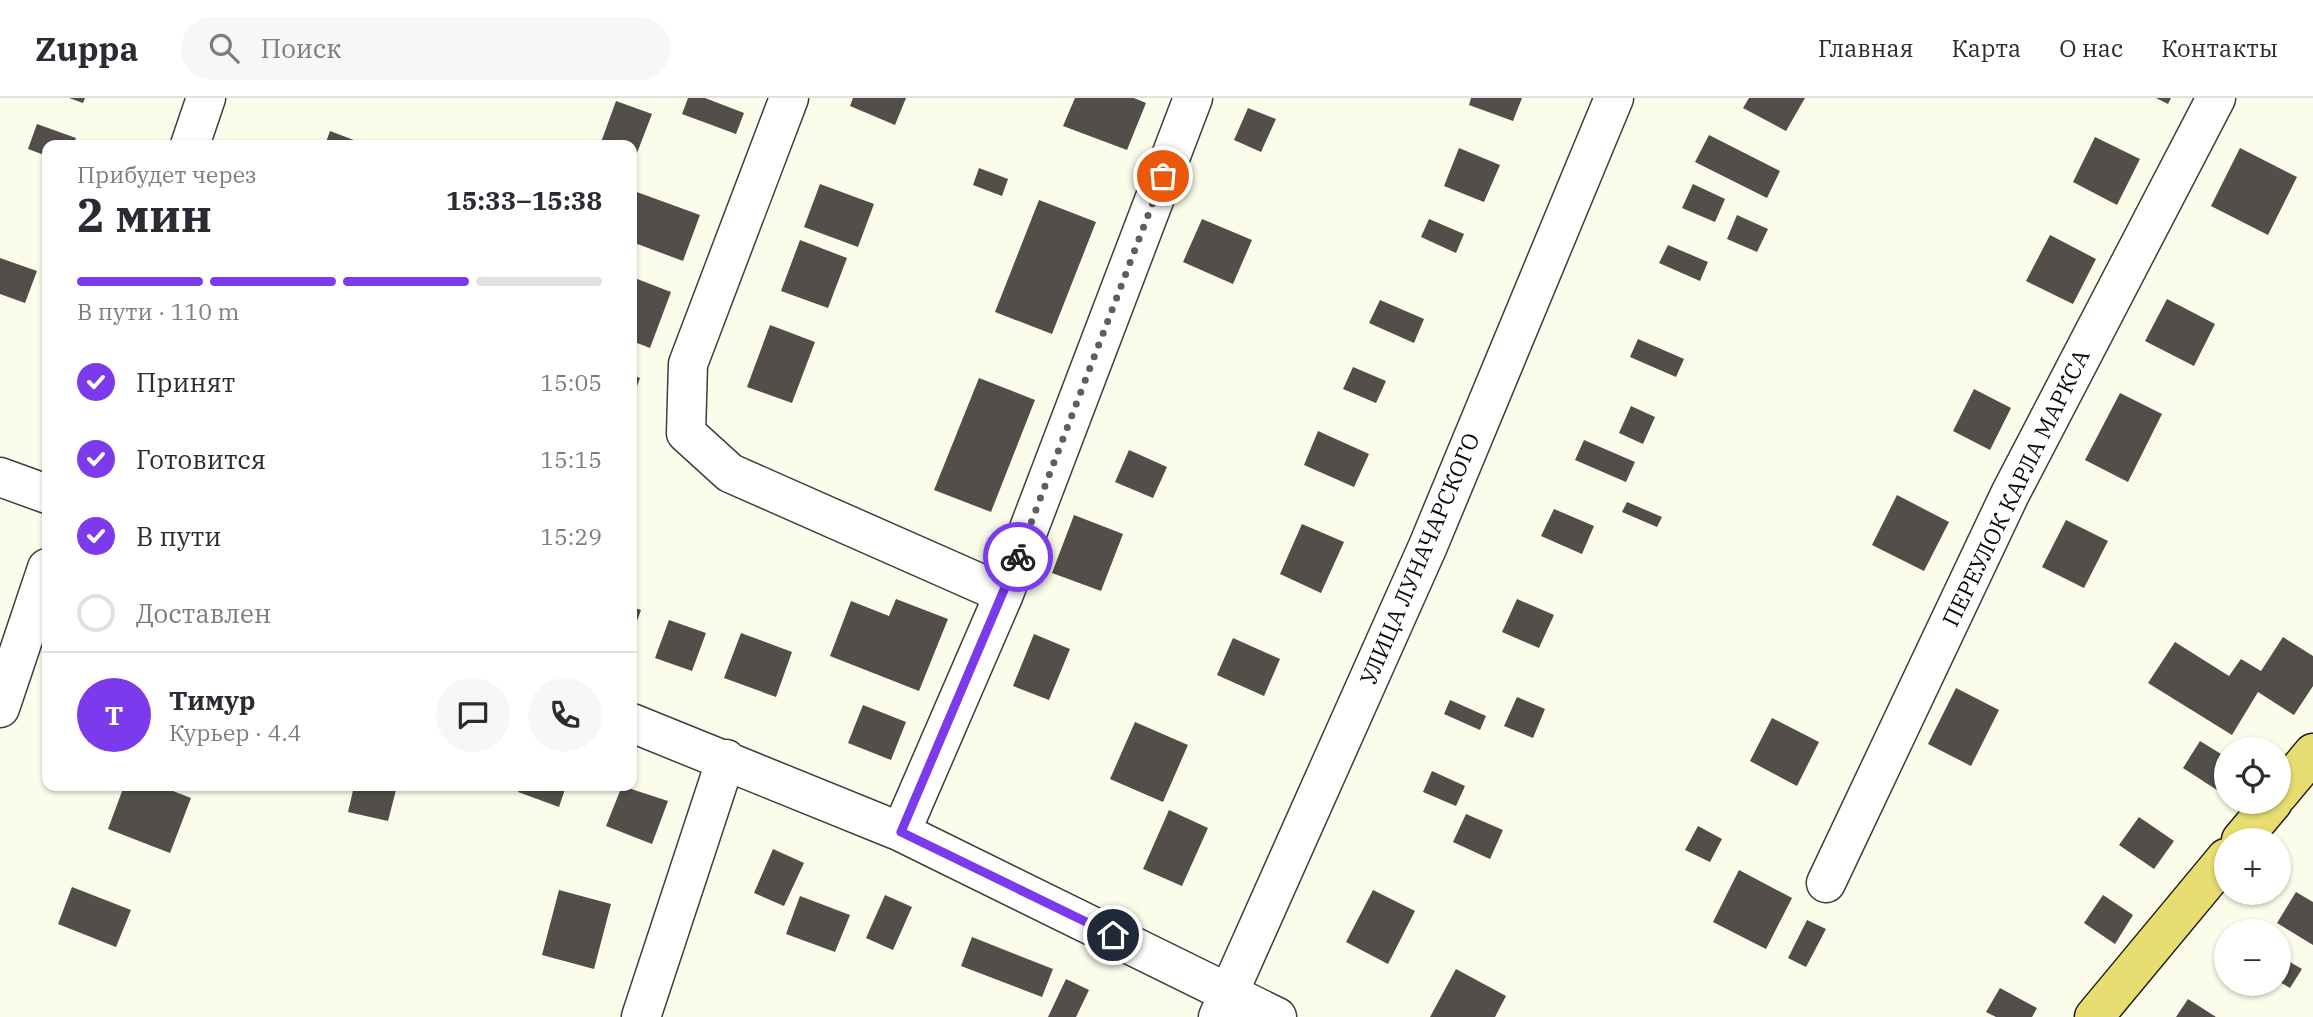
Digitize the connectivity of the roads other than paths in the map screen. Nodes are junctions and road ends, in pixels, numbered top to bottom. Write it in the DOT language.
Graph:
graph roads {
  1 [pos="206,98"];
  2 [pos="789,98"];
  3 [pos="1192,98"];
  4 [pos="1614,98"];
  5 [pos="2216,98"];
  6 [pos="192,140"];
  7 [pos="0,477"];
  8 [pos="42,492"];
  9 [pos="42,583"];
  10 [pos="1004,594"];
  11 [pos="0,708"];
  12 [pos="637,725"];
  13 [pos="2313,754"];
  14 [pos="726,759"];
  15 [pos="2291,780"];
  16 [pos="2263,814"];
  17 [pos="2251,828"];
  18 [pos="901,832"];
  19 [pos="2214,872"];
  20 [pos="1826,883"];
  21 [pos="1224,1004"];
  22 [pos="641,1017"];
  23 [pos="1277,1017"];
  24 [pos="2094,1017"];
  1 -- 6 [label="street"];
  2 -- 10 [label="street"];
  3 -- 10 [label="street"];
  4 -- 21 [label="street, УЛИЦА ЛУНАЧАРСКОГО"];
  5 -- 20 [label="street, ПЕРЕУЛОК КАРЛА МАРКСА"];
  7 -- 8 [label="street"];
  9 -- 11 [label="street"];
  10 -- 18 [label="street"];
  12 -- 14 [label="street"];
  13 -- 15 [label="main road"];
  14 -- 18 [label="street"];
  14 -- 22 [label="street"];
  16 -- 17 [label="main road"];
  18 -- 21 [label="street"];
  19 -- 24 [label="main road"];
  21 -- 23 [label="street"];
}
